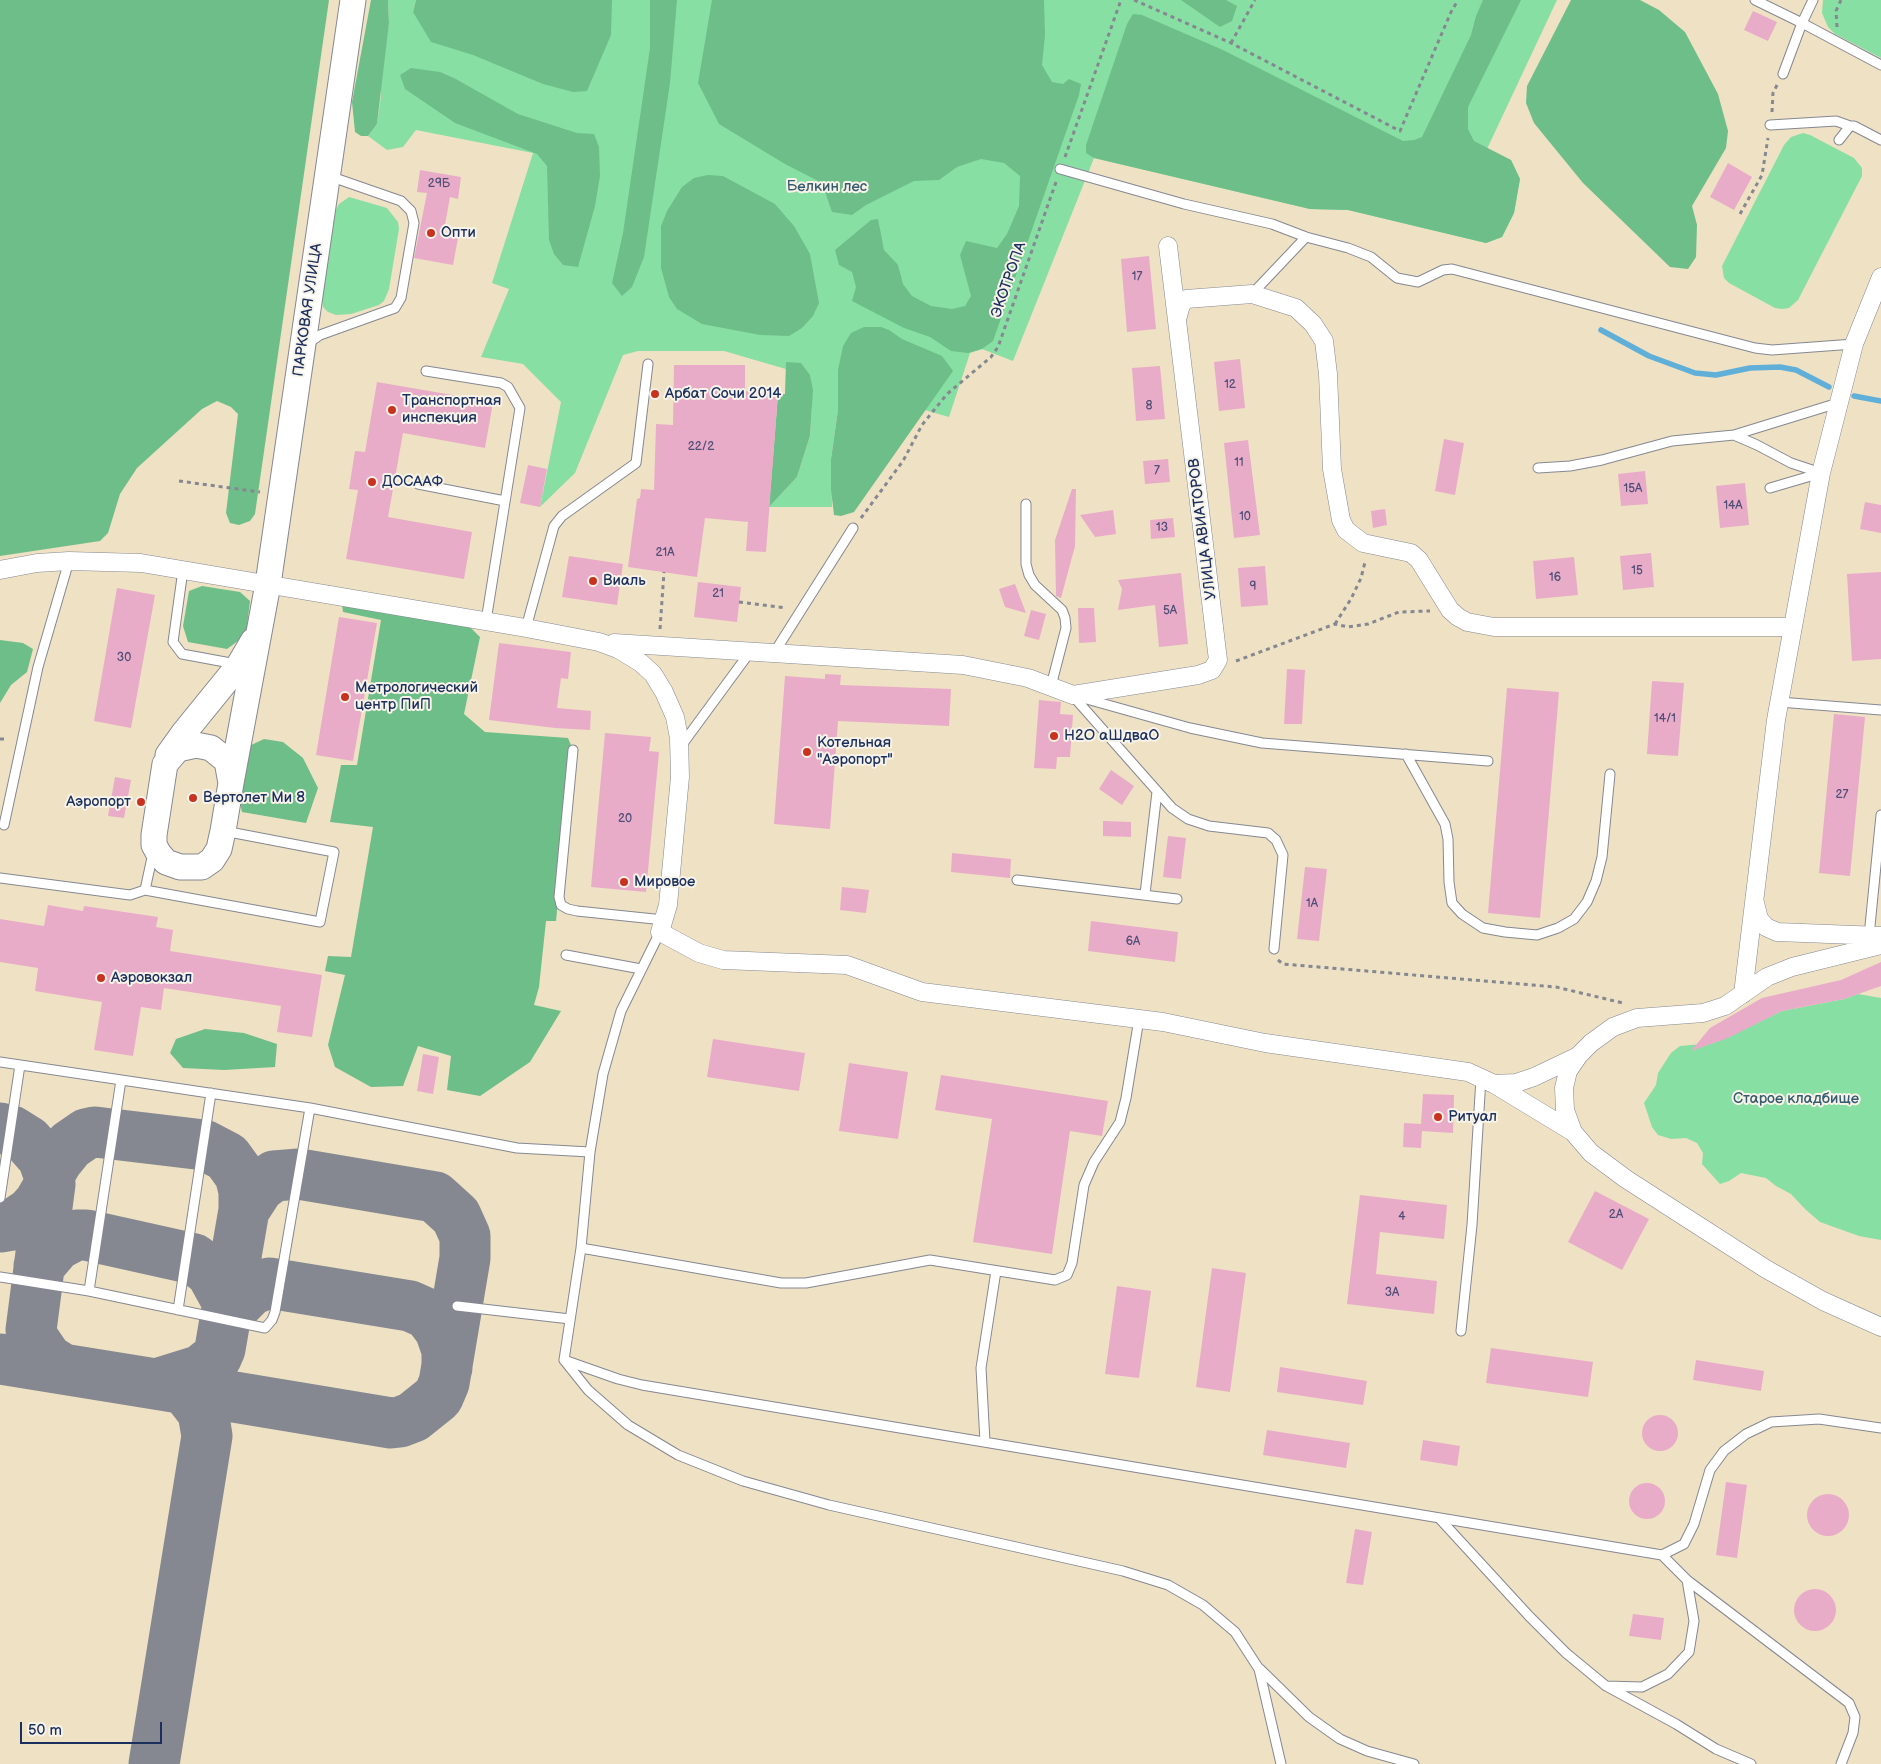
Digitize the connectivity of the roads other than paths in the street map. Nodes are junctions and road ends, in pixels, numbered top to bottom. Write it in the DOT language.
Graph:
graph roads {
  1 [pos="354,0"];
  2 [pos="1755,0"];
  3 [pos="1813,0"];
  4 [pos="1802,23"];
  5 [pos="1881,65"];
  6 [pos="1783,74"];
  7 [pos="1770,125"];
  8 [pos="1850,126"];
  9 [pos="1839,140"];
  10 [pos="1881,140"];
  11 [pos="1060,169"];
  12 [pos="328,175"];
  13 [pos="1306,237"];
  14 [pos="1168,246"];
  15 [pos="1881,277"];
  16 [pos="1252,294"];
  17 [pos="1178,316"];
  18 [pos="1854,344"];
  19 [pos="302,350"];
  20 [pos="648,364"];
  21 [pos="426,371"];
  22 [pos="1838,403"];
  23 [pos="1734,435"];
  24 [pos="1538,468"];
  25 [pos="1821,473"];
  26 [pos="418,484"];
  27 [pos="1770,488"];
  28 [pos="505,501"];
  29 [pos="1026,504"];
  30 [pos="853,528"];
  31 [pos="69,561"];
  32 [pos="0,570"];
  33 [pos="183,570"];
  34 [pos="268,584"];
  35 [pos="486,620"];
  36 [pos="262,621"];
  37 [pos="1793,627"];
  38 [pos="526,628"];
  39 [pos="599,642"];
  40 [pos="750,651"];
  41 [pos="774,653"];
  42 [pos="239,665"];
  43 [pos="1051,686"];
  44 [pos="1073,695"];
  45 [pos="1779,702"];
  46 [pos="1881,710"];
  47 [pos="573,750"];
  48 [pos="679,750"];
  49 [pos="1406,754"];
  50 [pos="1488,761"];
  51 [pos="165,764"];
  52 [pos="1610,774"];
  53 [pos="232,783"];
  54 [pos="1157,792"];
  55 [pos="1881,815"];
  56 [pos="4,825"];
  57 [pos="224,831"];
  58 [pos="154,846"];
  59 [pos="0,878"];
  60 [pos="1017,880"];
  61 [pos="145,890"];
  62 [pos="1144,894"];
  63 [pos="1177,898"];
  64 [pos="1754,900"];
  65 [pos="662,926"];
  66 [pos="1877,939"];
  67 [pos="1274,949"];
  68 [pos="566,955"];
  69 [pos="641,969"];
  70 [pos="1744,994"];
  71 [pos="1139,1019"];
  72 [pos="1579,1055"];
  73 [pos="0,1062"];
  74 [pos="20,1065"];
  75 [pos="121,1080"];
  76 [pos="1487,1081"];
  77 [pos="211,1093"];
  78 [pos="310,1108"];
  79 [pos="1573,1132"];
  80 [pos="590,1152"];
  81 [pos="0,1198"];
  82 [pos="581,1248"];
  83 [pos="996,1271"];
  84 [pos="0,1277"];
  85 [pos="89,1291"];
  86 [pos="457,1306"];
  87 [pos="178,1310"];
  88 [pos="570,1319"];
  89 [pos="1881,1327"];
  90 [pos="1461,1331"];
  91 [pos="564,1360"];
  92 [pos="1881,1428"];
  93 [pos="985,1442"];
  94 [pos="1438,1517"];
  95 [pos="1662,1555"];
  96 [pos="1687,1580"];
  97 [pos="1260,1669"];
  98 [pos="1606,1686"];
  99 [pos="1281,1764"];
  100 [pos="1414,1764"];
  101 [pos="1751,1764"];
  102 [pos="1841,1764"];
  1 -- 12 [label="main road, ПАРКОВАЯ УЛИЦА"];
  2 -- 4 [label="lane"];
  3 -- 4 [label="lane"];
  4 -- 5 [label="lane"];
  4 -- 6 [label="lane"];
  7 -- 8 [label="lane"];
  8 -- 9 [label="lane"];
  8 -- 10 [label="lane"];
  11 -- 13 [label="lane"];
  12 -- 19 [label="main road, ПАРКОВАЯ УЛИЦА"];
  12 -- 19 [label="lane"];
  13 -- 16 [label="lane"];
  13 -- 18 [label="lane"];
  14 -- 17 [label="street, УЛИЦА АВИАТОРОВ"];
  15 -- 18 [label="street"];
  16 -- 17 [label="street"];
  16 -- 37 [label="street"];
  17 -- 44 [label="street, УЛИЦА АВИАТОРОВ"];
  18 -- 22 [label="street"];
  19 -- 34 [label="main road, ПАРКОВАЯ УЛИЦА"];
  20 -- 38 [label="lane"];
  21 -- 28 [label="lane"];
  22 -- 23 [label="lane"];
  22 -- 25 [label="street"];
  23 -- 24 [label="lane"];
  23 -- 25 [label="lane"];
  25 -- 27 [label="lane"];
  25 -- 37 [label="street"];
  26 -- 28 [label="lane"];
  28 -- 35 [label="lane"];
  29 -- 43 [label="lane"];
  30 -- 41 [label="lane"];
  31 -- 32 [label="street"];
  31 -- 33 [label="street"];
  31 -- 56 [label="lane"];
  33 -- 34 [label="street"];
  33 -- 42 [label="lane"];
  34 -- 35 [label="street"];
  34 -- 36 [label="main road, ПАРКОВАЯ УЛИЦА"];
  35 -- 38 [label="street"];
  36 -- 42 [label="main road"];
  36 -- 53 [label="main road"];
  37 -- 45 [label="street"];
  38 -- 39 [label="street"];
  39 -- 40 [label="street"];
  39 -- 48 [label="street"];
  40 -- 41 [label="street"];
  40 -- 48 [label="lane"];
  41 -- 43 [label="street"];
  42 -- 51 [label="main road"];
  43 -- 44 [label="street"];
  44 -- 49 [label="lane"];
  44 -- 54 [label="lane"];
  45 -- 46 [label="lane"];
  45 -- 64 [label="street"];
  47 -- 65 [label="lane"];
  48 -- 65 [label="street"];
  49 -- 50 [label="lane"];
  49 -- 52 [label="lane"];
  51 -- 53 [label="main road"];
  51 -- 58 [label="main road"];
  53 -- 57 [label="main road"];
  54 -- 62 [label="lane"];
  54 -- 67 [label="lane"];
  55 -- 66 [label="lane"];
  57 -- 58 [label="main road"];
  57 -- 61 [label="lane"];
  58 -- 61 [label="lane"];
  59 -- 61 [label="lane"];
  60 -- 62 [label="lane"];
  62 -- 63 [label="lane"];
  64 -- 66 [label="street"];
  64 -- 70 [label="street"];
  65 -- 69 [label="lane"];
  65 -- 71 [label="street"];
  66 -- 70 [label="street"];
  68 -- 69 [label="lane"];
  69 -- 80 [label="lane"];
  70 -- 72 [label="street"];
  71 -- 76 [label="street"];
  71 -- 83 [label="lane"];
  72 -- 76 [label="street"];
  72 -- 79 [label="street"];
  73 -- 74 [label="lane"];
  74 -- 75 [label="lane"];
  74 -- 81 [label="lane"];
  75 -- 77 [label="lane"];
  75 -- 85 [label="lane"];
  76 -- 79 [label="street"];
  76 -- 90 [label="lane"];
  77 -- 78 [label="lane"];
  77 -- 87 [label="lane"];
  78 -- 80 [label="lane"];
  78 -- 87 [label="lane"];
  79 -- 89 [label="street"];
  80 -- 82 [label="lane"];
  82 -- 83 [label="lane"];
  82 -- 88 [label="lane"];
  83 -- 93 [label="lane"];
  84 -- 85 [label="lane"];
  85 -- 87 [label="lane"];
  86 -- 88 [label="lane"];
  88 -- 91 [label="lane"];
  91 -- 93 [label="lane"];
  91 -- 97 [label="lane"];
  92 -- 95 [label="lane"];
  93 -- 94 [label="lane"];
  94 -- 95 [label="lane"];
  94 -- 98 [label="lane"];
  95 -- 96 [label="lane"];
  96 -- 98 [label="lane"];
  96 -- 102 [label="lane"];
  97 -- 99 [label="lane"];
  97 -- 100 [label="lane"];
  98 -- 101 [label="lane"];
}
